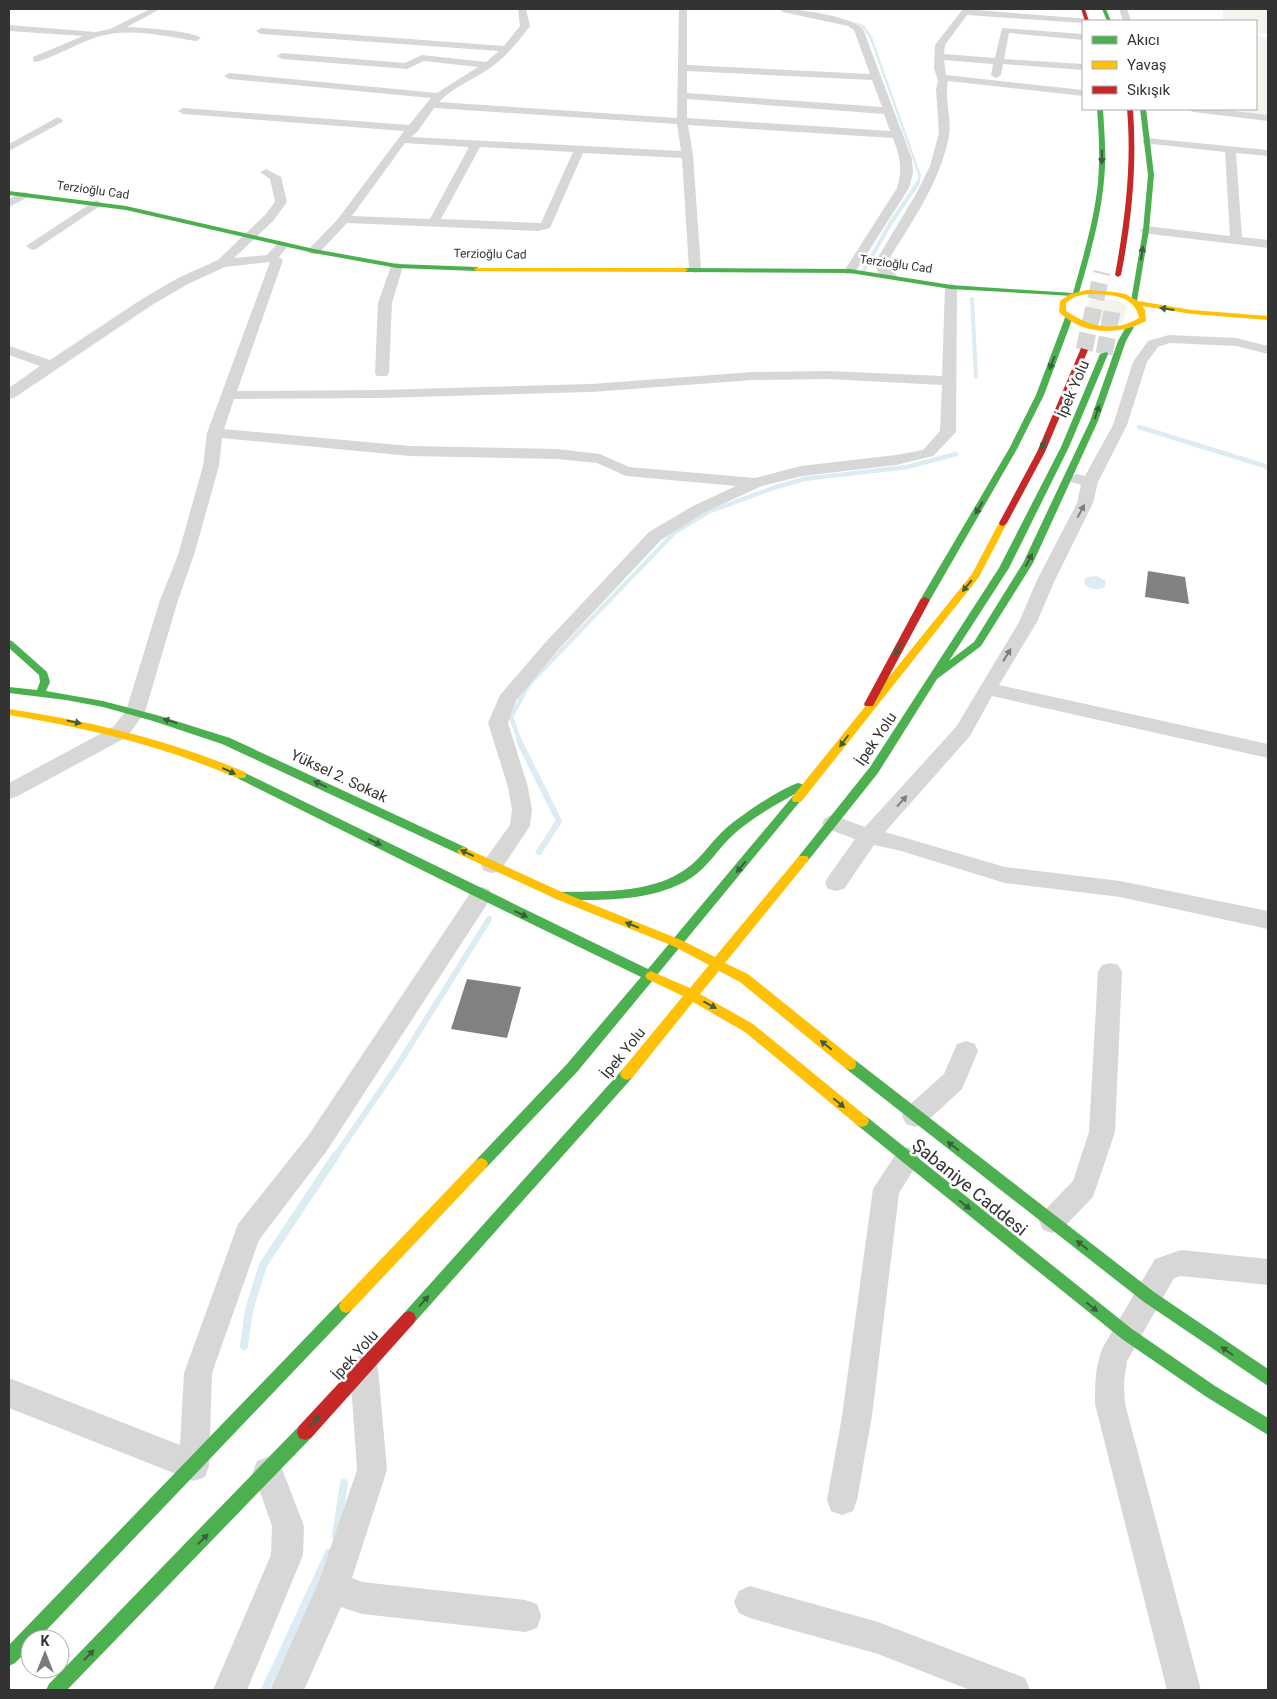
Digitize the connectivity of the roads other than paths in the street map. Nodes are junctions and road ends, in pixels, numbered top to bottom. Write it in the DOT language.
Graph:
graph roads {
  1 [pos="156,9"];
  2 [pos="522,9"];
  3 [pos="683,9"];
  4 [pos="966,11"];
  5 [pos="785,12"];
  6 [pos="1082,21"];
  7 [pos="9,28"];
  8 [pos="112,31"];
  9 [pos="261,31"];
  10 [pos="97,35"];
  11 [pos="1082,37"];
  12 [pos="196,38"];
  13 [pos="507,49"];
  14 [pos="282,56"];
  15 [pos="939,57"];
  16 [pos="36,60"];
  17 [pos="998,62"];
  18 [pos="488,65"];
  19 [pos="1082,67"];
  20 [pos="682,68"];
  21 [pos="229,76"];
  22 [pos="876,77"];
  23 [pos="942,78"];
  24 [pos="994,84"];
  25 [pos="1082,93"];
  26 [pos="440,96"];
  27 [pos="683,96"];
  28 [pos="431,105"];
  29 [pos="1100,110"];
  30 [pos="1130,110"];
  31 [pos="1143,110"];
  32 [pos="1201,110"];
  33 [pos="183,111"];
  34 [pos="889,111"];
  35 [pos="1268,118"];
  36 [pos="58,120"];
  37 [pos="682,120"];
  38 [pos="414,129"];
  39 [pos="896,135"];
  40 [pos="402,140"];
  41 [pos="1148,141"];
  42 [pos="476,144"];
  43 [pos="9,148"];
  44 [pos="1230,149"];
  45 [pos="579,150"];
  46 [pos="1268,153"];
  47 [pos="687,155"];
  48 [pos="266,172"];
  49 [pos="9,193"];
  50 [pos="24,195"];
  51 [pos="9,204"];
  52 [pos="96,204"];
  53 [pos="343,219"];
  54 [pos="434,222"];
  55 [pos="1146,230"];
  56 [pos="251,236"];
  57 [pos="1236,239"];
  58 [pos="285,243"];
  59 [pos="1268,244"];
  60 [pos="32,246"];
  61 [pos="314,250"];
  62 [pos="271,258"];
  63 [pos="222,263"];
  64 [pos="397,266"];
  65 [pos="695,269"];
  66 [pos="850,271"];
  67 [pos="1082,274"];
  68 [pos="1118,275"];
  69 [pos="891,276"];
  70 [pos="1138,279"];
  71 [pos="952,286"];
  72 [pos="977,289"];
  73 [pos="1074,294"];
  74 [pos="1135,302"];
  75 [pos="1038,305"];
  76 [pos="1062,313"];
  77 [pos="1268,318"];
  78 [pos="1172,321"];
  79 [pos="1154,322"];
  80 [pos="1268,324"];
  81 [pos="1134,325"];
  82 [pos="1061,341"];
  83 [pos="1079,344"];
  84 [pos="1100,347"];
  85 [pos="9,350"];
  86 [pos="1268,350"];
  87 [pos="1118,352"];
  88 [pos="51,365"];
  89 [pos="382,373"];
  90 [pos="950,381"];
  91 [pos="9,395"];
  92 [pos="229,395"];
  93 [pos="215,433"];
  94 [pos="1069,477"];
  95 [pos="1090,482"];
  96 [pos="756,483"];
  97 [pos="9,643"];
  98 [pos="934,677"];
  99 [pos="986,689"];
  100 [pos="9,690"];
  101 [pos="40,694"];
  102 [pos="9,712"];
  103 [pos="135,712"];
  104 [pos="862,716"];
  105 [pos="120,732"];
  106 [pos="1268,751"];
  107 [pos="818,774"];
  108 [pos="9,792"];
  109 [pos="832,823"];
  110 [pos="869,836"];
  111 [pos="492,865"];
  112 [pos="836,883"];
  113 [pos="481,895"];
  114 [pos="560,896"];
  115 [pos="1268,920"];
  116 [pos="677,943"];
  117 [pos="717,963"];
  118 [pos="1110,972"];
  119 [pos="651,976"];
  120 [pos="690,994"];
  121 [pos="966,1051"];
  122 [pos="915,1116"];
  123 [pos="907,1159"];
  124 [pos="1052,1221"];
  125 [pos="1268,1272"];
  126 [pos="1149,1297"];
  127 [pos="1127,1334"];
  128 [pos="364,1368"];
  129 [pos="1268,1378"];
  130 [pos="9,1393"];
  131 [pos="1268,1427"];
  132 [pos="194,1466"];
  133 [pos="268,1472"];
  134 [pos="842,1500"];
  135 [pos="333,1588"];
  136 [pos="750,1602"];
  137 [pos="525,1616"];
  138 [pos="9,1657"];
  139 [pos="55,1690"];
  140 [pos="230,1690"];
  141 [pos="287,1690"];
  142 [pos="1013,1690"];
  143 [pos="1184,1690"];
  1 -- 8 [label="street"];
  2 -- 13 [label="street"];
  3 -- 20 [label="street"];
  4 -- 6 [label="street"];
  4 -- 15 [label="street"];
  5 -- 22 [label="street"];
  7 -- 10 [label="street"];
  8 -- 10 [label="street"];
  8 -- 12 [label="street"];
  9 -- 13 [label="street"];
  10 -- 16 [label="street"];
  11 -- 17 [label="street"];
  13 -- 18 [label="street"];
  14 -- 18 [label="street"];
  15 -- 17 [label="street"];
  15 -- 23 [label="street"];
  17 -- 19 [label="street"];
  17 -- 24 [label="street"];
  18 -- 26 [label="street"];
  20 -- 22 [label="street"];
  20 -- 27 [label="street"];
  21 -- 26 [label="street"];
  22 -- 34 [label="street"];
  23 -- 24 [label="street"];
  23 -- 69 [label="street"];
  24 -- 25 [label="street"];
  26 -- 28 [label="street"];
  27 -- 34 [label="street"];
  27 -- 37 [label="street"];
  28 -- 37 [label="street"];
  28 -- 38 [label="street"];
  29 -- 67 [label="main road, one-way"];
  30 -- 68 [label="main road"];
  31 -- 41 [label="main road"];
  32 -- 35 [label="street"];
  33 -- 38 [label="street"];
  34 -- 39 [label="street"];
  36 -- 43 [label="street"];
  37 -- 39 [label="street"];
  37 -- 47 [label="street"];
  38 -- 40 [label="street"];
  39 -- 66 [label="street"];
  40 -- 42 [label="street"];
  40 -- 53 [label="street"];
  41 -- 44 [label="street"];
  41 -- 55 [label="main road"];
  42 -- 45 [label="street"];
  42 -- 54 [label="street"];
  44 -- 46 [label="street"];
  44 -- 57 [label="street"];
  45 -- 47 [label="street"];
  45 -- 54 [label="street"];
  47 -- 65 [label="street"];
  48 -- 56 [label="street"];
  49 -- 50 [label="main road, Terzioğlu Cad"];
  50 -- 51 [label="street"];
  50 -- 52 [label="main road, Terzioğlu Cad"];
  52 -- 56 [label="main road, Terzioğlu Cad"];
  52 -- 60 [label="street"];
  53 -- 54 [label="street"];
  53 -- 61 [label="street"];
  55 -- 57 [label="street"];
  70 -- 55 [label="main road, one-way"];
  56 -- 58 [label="main road, Terzioğlu Cad"];
  56 -- 63 [label="street"];
  57 -- 59 [label="street"];
  58 -- 61 [label="main road, Terzioğlu Cad"];
  58 -- 62 [label="street"];
  61 -- 64 [label="main road, Terzioğlu Cad"];
  62 -- 63 [label="street"];
  62 -- 92 [label="street"];
  63 -- 88 [label="street"];
  64 -- 65 [label="main road, Terzioğlu Cad"];
  64 -- 89 [label="street"];
  65 -- 66 [label="main road, Terzioğlu Cad"];
  66 -- 69 [label="main road, Terzioğlu Cad"];
  67 -- 70 [label="main road"];
  67 -- 73 [label="main road"];
  69 -- 71 [label="main road, Terzioğlu Cad"];
  70 -- 74 [label="main road"];
  71 -- 72 [label="main road, Terzioğlu Cad"];
  71 -- 90 [label="street"];
  72 -- 73 [label="main road, Terzioğlu Cad"];
  72 -- 75 [label="main road, Terzioğlu Cad"];
  73 -- 74 [label="main road, Terzioğlu Cad"];
  73 -- 76 [label="main road"];
  77 -- 74 [label="main road, Terzioğlu Cad, one-way"];
  74 -- 81 [label="main road"];
  76 -- 81 [label="main road"];
  76 -- 82 [label="main road"];
  78 -- 80 [label="main road"];
  79 -- 81 [label="main road"];
  81 -- 87 [label="main road"];
  82 -- 83 [label="main road"];
  82 -- 104 [label="main road, one-way"];
  83 -- 84 [label="main road"];
  83 -- 104 [label="main road, İpek Yolu, one-way"];
  84 -- 87 [label="main road"];
  84 -- 98 [label="main road, İpek Yolu"];
  85 -- 88 [label="street"];
  86 -- 95 [label="street"];
  94 -- 87 [label="main road, one-way"];
  88 -- 91 [label="street"];
  90 -- 92 [label="street"];
  90 -- 96 [label="street"];
  92 -- 93 [label="street"];
  93 -- 96 [label="street"];
  93 -- 103 [label="street"];
  94 -- 95 [label="street"];
  98 -- 94 [label="main road, one-way"];
  99 -- 95 [label="street, one-way"];
  96 -- 111 [label="street"];
  97 -- 101 [label="main road"];
  98 -- 109 [label="main road, İpek Yolu"];
  99 -- 106 [label="street"];
  110 -- 99 [label="street, one-way"];
  100 -- 101 [label="main road, Yüksel 2. Sokak"];
  101 -- 103 [label="main road, Yüksel 2. Sokak"];
  102 -- 105 [label="main road, one-way"];
  103 -- 105 [label="street"];
  111 -- 103 [label="main road, Yüksel 2. Sokak, one-way"];
  104 -- 107 [label="main road, İpek Yolu, one-way"];
  105 -- 108 [label="street"];
  105 -- 113 [label="main road, one-way"];
  107 -- 114 [label="main road"];
  107 -- 116 [label="main road, İpek Yolu, one-way"];
  109 -- 110 [label="street"];
  109 -- 117 [label="main road, İpek Yolu"];
  110 -- 112 [label="street"];
  110 -- 115 [label="street"];
  111 -- 114 [label="main road, Yüksel 2. Sokak"];
  113 -- 119 [label="main road, one-way"];
  113 -- 132 [label="street"];
  116 -- 114 [label="main road, Yüksel 2. Sokak, one-way"];
  116 -- 117 [label="main road, Yüksel 2. Sokak"];
  116 -- 119 [label="main road, İpek Yolu"];
  117 -- 120 [label="main road, İpek Yolu"];
  122 -- 117 [label="main road, Yüksel 2. Sokak, one-way"];
  118 -- 124 [label="street"];
  119 -- 120 [label="main road, Şabaniye Caddesi"];
  119 -- 132 [label="main road, İpek Yolu"];
  120 -- 123 [label="main road, Şabaniye Caddesi, one-way"];
  128 -- 120 [label="main road, İpek Yolu, one-way"];
  121 -- 122 [label="street"];
  124 -- 122 [label="main road, Yüksel 2. Sokak, one-way"];
  123 -- 127 [label="main road, Şabaniye Caddesi, one-way"];
  123 -- 134 [label="street"];
  126 -- 124 [label="main road, Yüksel 2. Sokak, one-way"];
  125 -- 126 [label="street"];
  126 -- 127 [label="street"];
  129 -- 126 [label="main road, Yüksel 2. Sokak, one-way"];
  127 -- 131 [label="main road, Şabaniye Caddesi"];
  127 -- 143 [label="street"];
  133 -- 128 [label="main road, İpek Yolu, one-way"];
  128 -- 135 [label="street"];
  130 -- 132 [label="street"];
  132 -- 138 [label="main road, İpek Yolu"];
  139 -- 133 [label="main road, İpek Yolu, one-way"];
  133 -- 140 [label="street"];
  135 -- 137 [label="street"];
  135 -- 141 [label="street"];
  136 -- 142 [label="street"];
}
